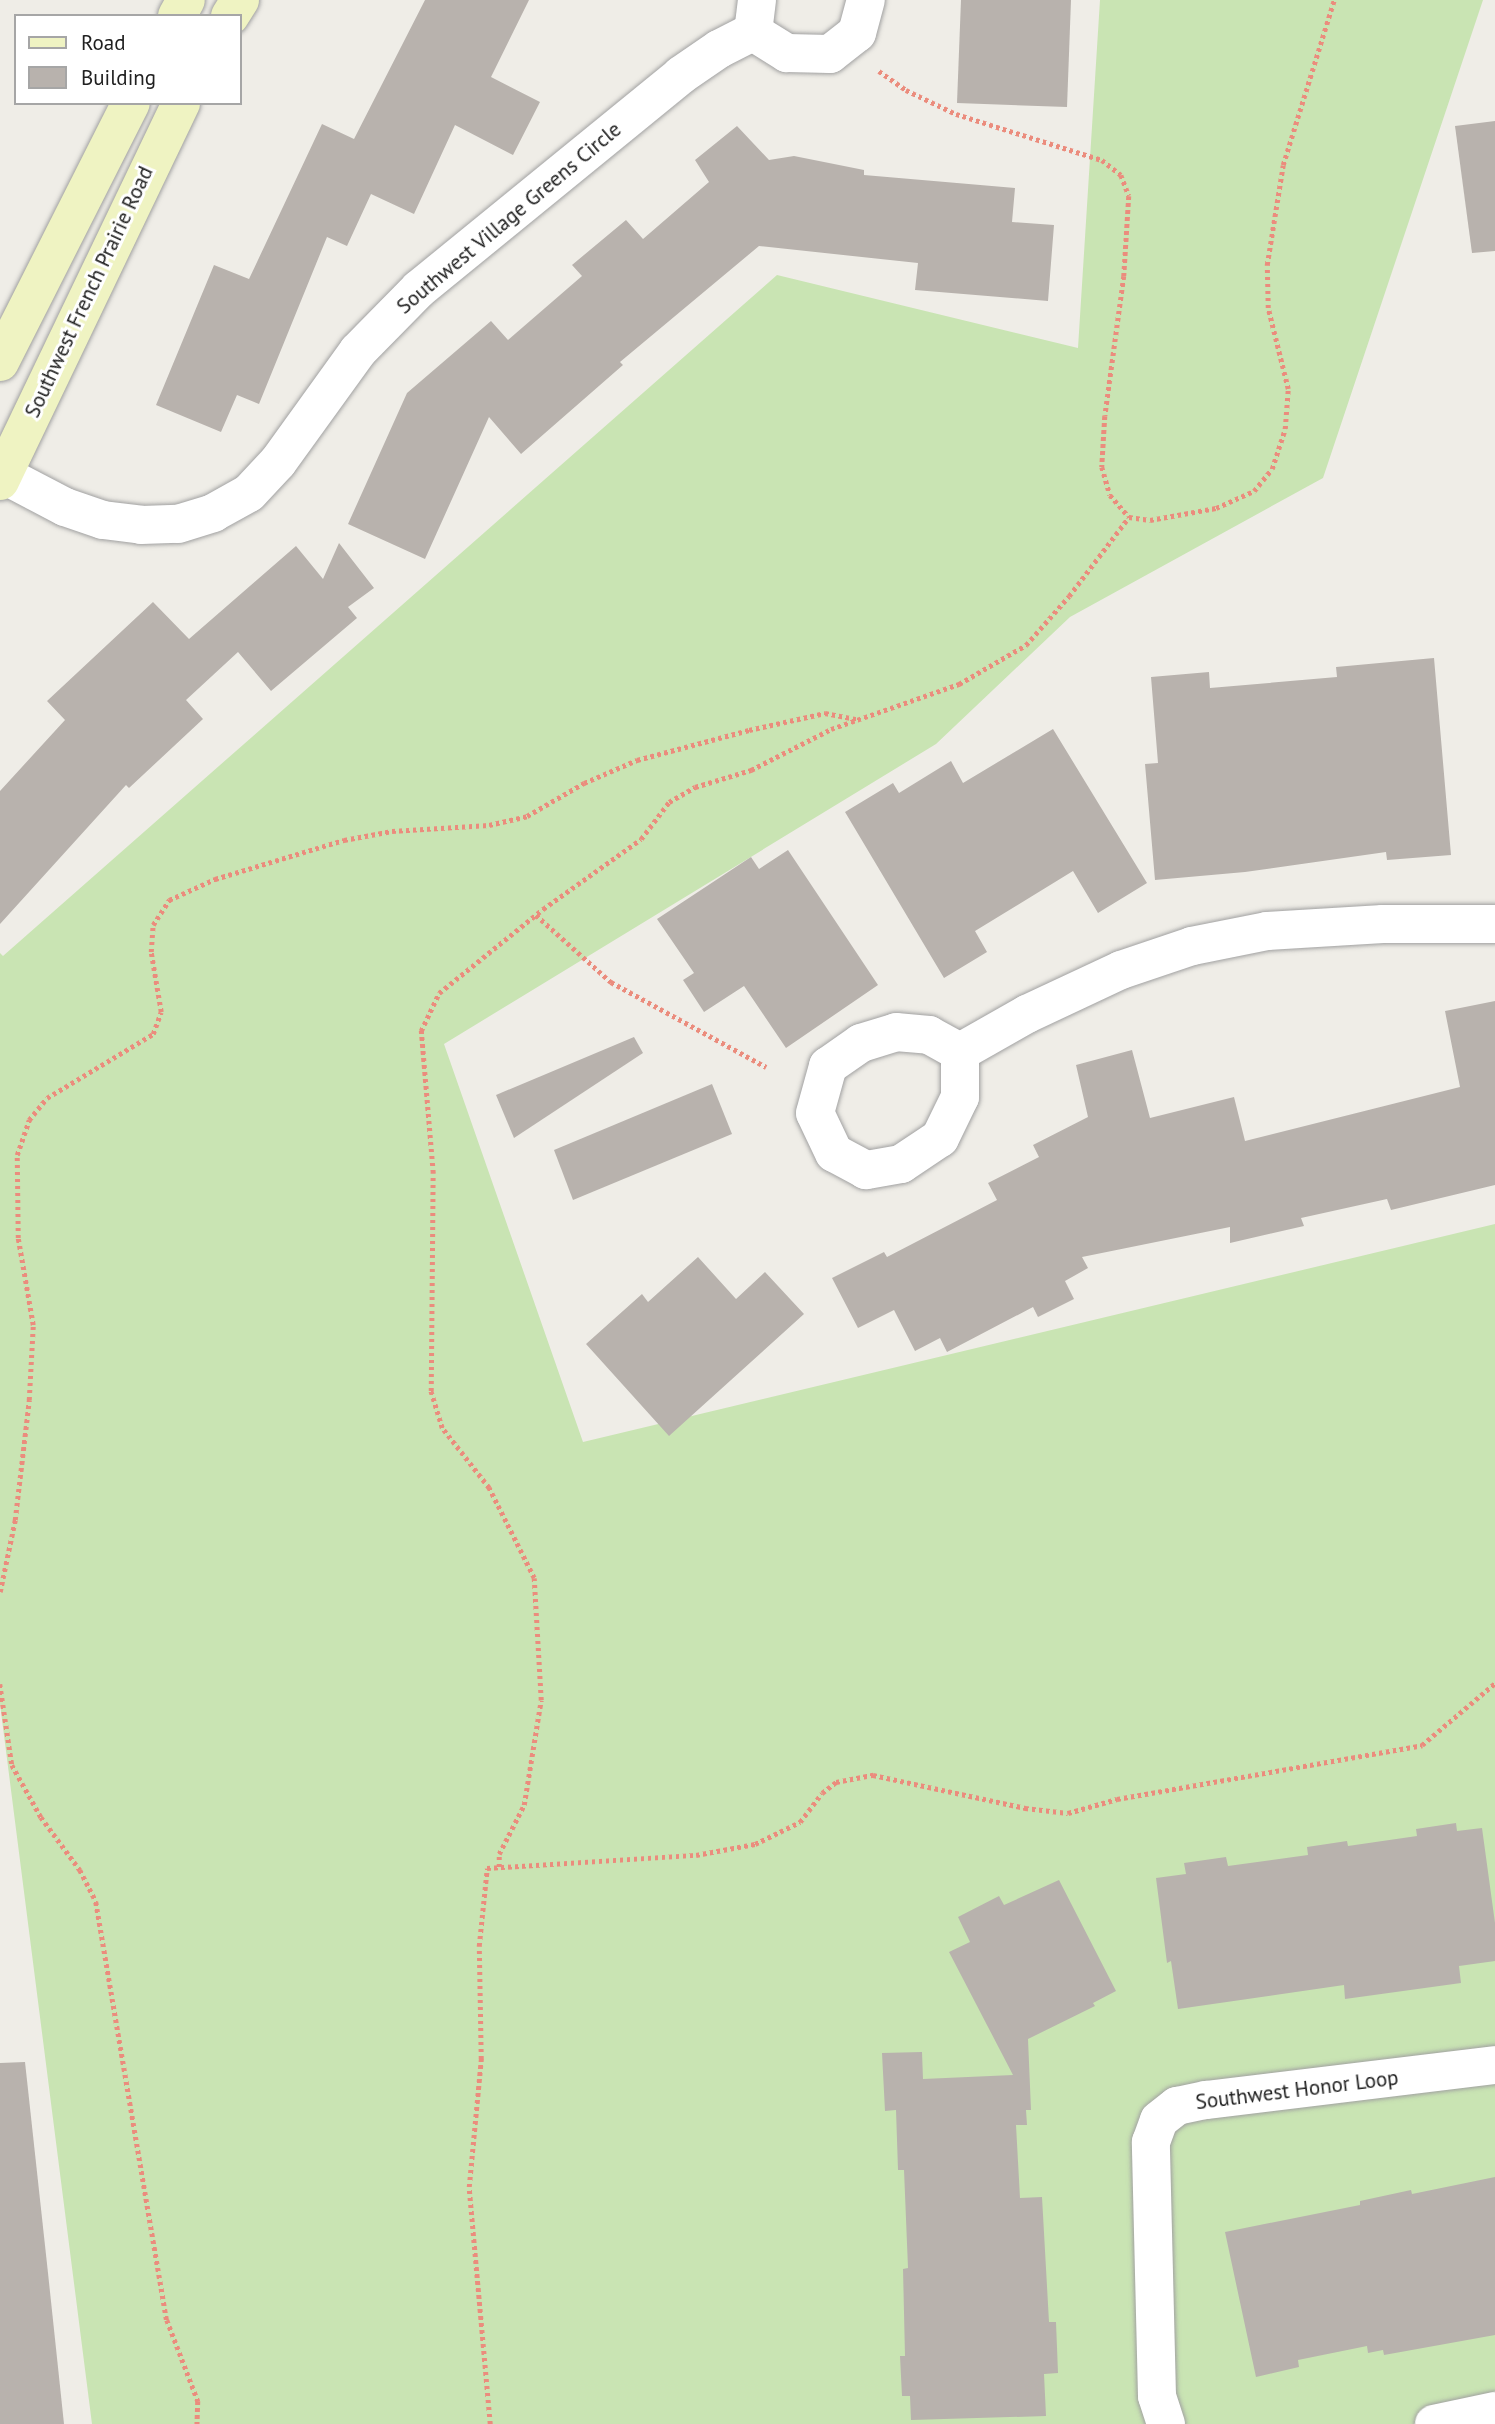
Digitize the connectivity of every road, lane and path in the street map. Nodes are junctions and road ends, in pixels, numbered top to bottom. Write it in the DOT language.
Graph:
graph roads {
  1 [pos="866,0"];
  2 [pos="1334,0"];
  3 [pos="755,16"];
  4 [pos="874,67"];
  5 [pos="130,105"];
  6 [pos="180,105"];
  7 [pos="0,362"];
  8 [pos="1,476"];
  9 [pos="1129,517"];
  10 [pos="857,720"];
  11 [pos="536,915"];
  12 [pos="1495,924"];
  13 [pos="960,1052"];
  14 [pos="765,1067"];
  15 [pos="0,1592"];
  16 [pos="1495,1683"];
  17 [pos="0,1684"];
  18 [pos="499,1867"];
  19 [pos="1495,2065"];
  20 [pos="1495,2411"];
  21 [pos="197,2424"];
  22 [pos="490,2424"];
  23 [pos="1166,2424"];
  24 [pos="1434,2424"];
  1 -- 3 [label="street, Southwest Village Greens Circle"];
  2 -- 9 [label="path"];
  3 -- 8 [label="street, Southwest Village Greens Circle"];
  4 -- 9 [label="path"];
  5 -- 7 [label="street, Southwest French Prairie Road"];
  6 -- 8 [label="street, Southwest French Prairie Road"];
  9 -- 10 [label="path"];
  10 -- 11 [label="path"];
  10 -- 15 [label="path"];
  11 -- 14 [label="path"];
  11 -- 18 [label="path"];
  12 -- 13 [label="street"];
  16 -- 18 [label="path"];
  17 -- 21 [label="path"];
  18 -- 22 [label="path"];
  19 -- 23 [label="street, Southwest Honor Loop"];
  20 -- 24 [label="street"];
}
